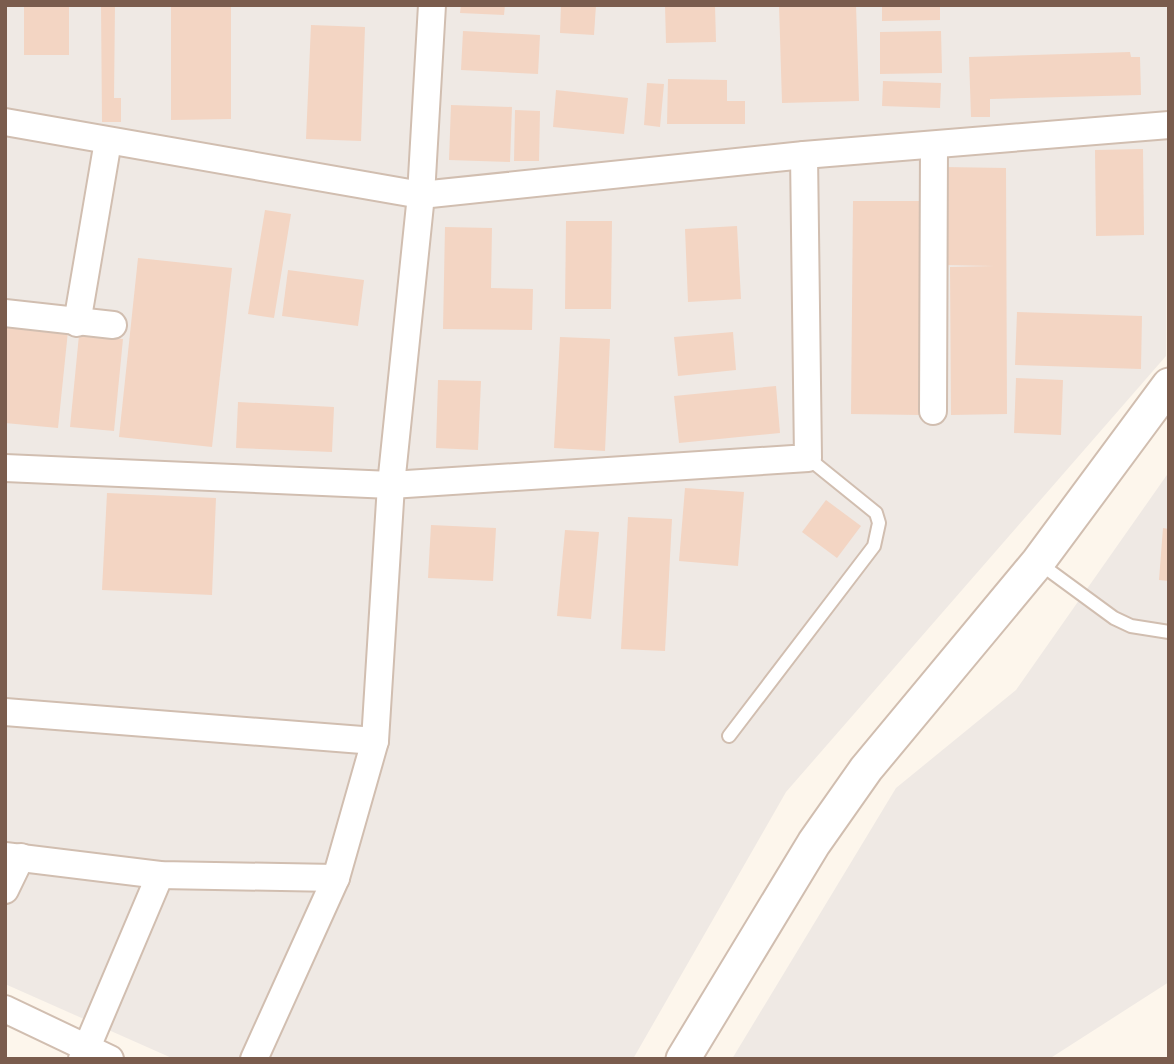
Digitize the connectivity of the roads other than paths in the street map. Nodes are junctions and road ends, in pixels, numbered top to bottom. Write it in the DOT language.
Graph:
graph roads {
  1 [pos="432,5"];
  2 [pos="5,122"];
  3 [pos="1169,125"];
  4 [pos="108,141"];
  5 [pos="934,146"];
  6 [pos="804,155"];
  7 [pos="421,195"];
  8 [pos="5,313"];
  9 [pos="77,323"];
  10 [pos="113,325"];
  11 [pos="1169,385"];
  12 [pos="933,411"];
  13 [pos="808,458"];
  14 [pos="5,468"];
  15 [pos="391,485"];
  16 [pos="1038,562"];
  17 [pos="1169,632"];
  18 [pos="5,712"];
  19 [pos="729,736"];
  20 [pos="375,741"];
  21 [pos="13,857"];
  22 [pos="160,875"];
  23 [pos="336,878"];
  24 [pos="5,890"];
  25 [pos="5,1009"];
  26 [pos="93,1055"];
  27 [pos="254,1059"];
  28 [pos="683,1059"];
  1 -- 7 [label="street"];
  2 -- 4 [label="street"];
  3 -- 5 [label="street"];
  4 -- 7 [label="street"];
  4 -- 9 [label="street"];
  5 -- 6 [label="street"];
  5 -- 12 [label="street"];
  6 -- 7 [label="street"];
  6 -- 13 [label="street"];
  7 -- 15 [label="street"];
  8 -- 9 [label="street"];
  9 -- 10 [label="street"];
  11 -- 16 [label="street"];
  13 -- 15 [label="street"];
  13 -- 19 [label="lane"];
  14 -- 15 [label="street"];
  15 -- 20 [label="street"];
  16 -- 17 [label="lane"];
  16 -- 28 [label="street"];
  18 -- 20 [label="street"];
  20 -- 23 [label="street"];
  21 -- 22 [label="street"];
  21 -- 24 [label="street"];
  22 -- 23 [label="street"];
  22 -- 26 [label="street"];
  23 -- 27 [label="street"];
  25 -- 26 [label="street"];
}
